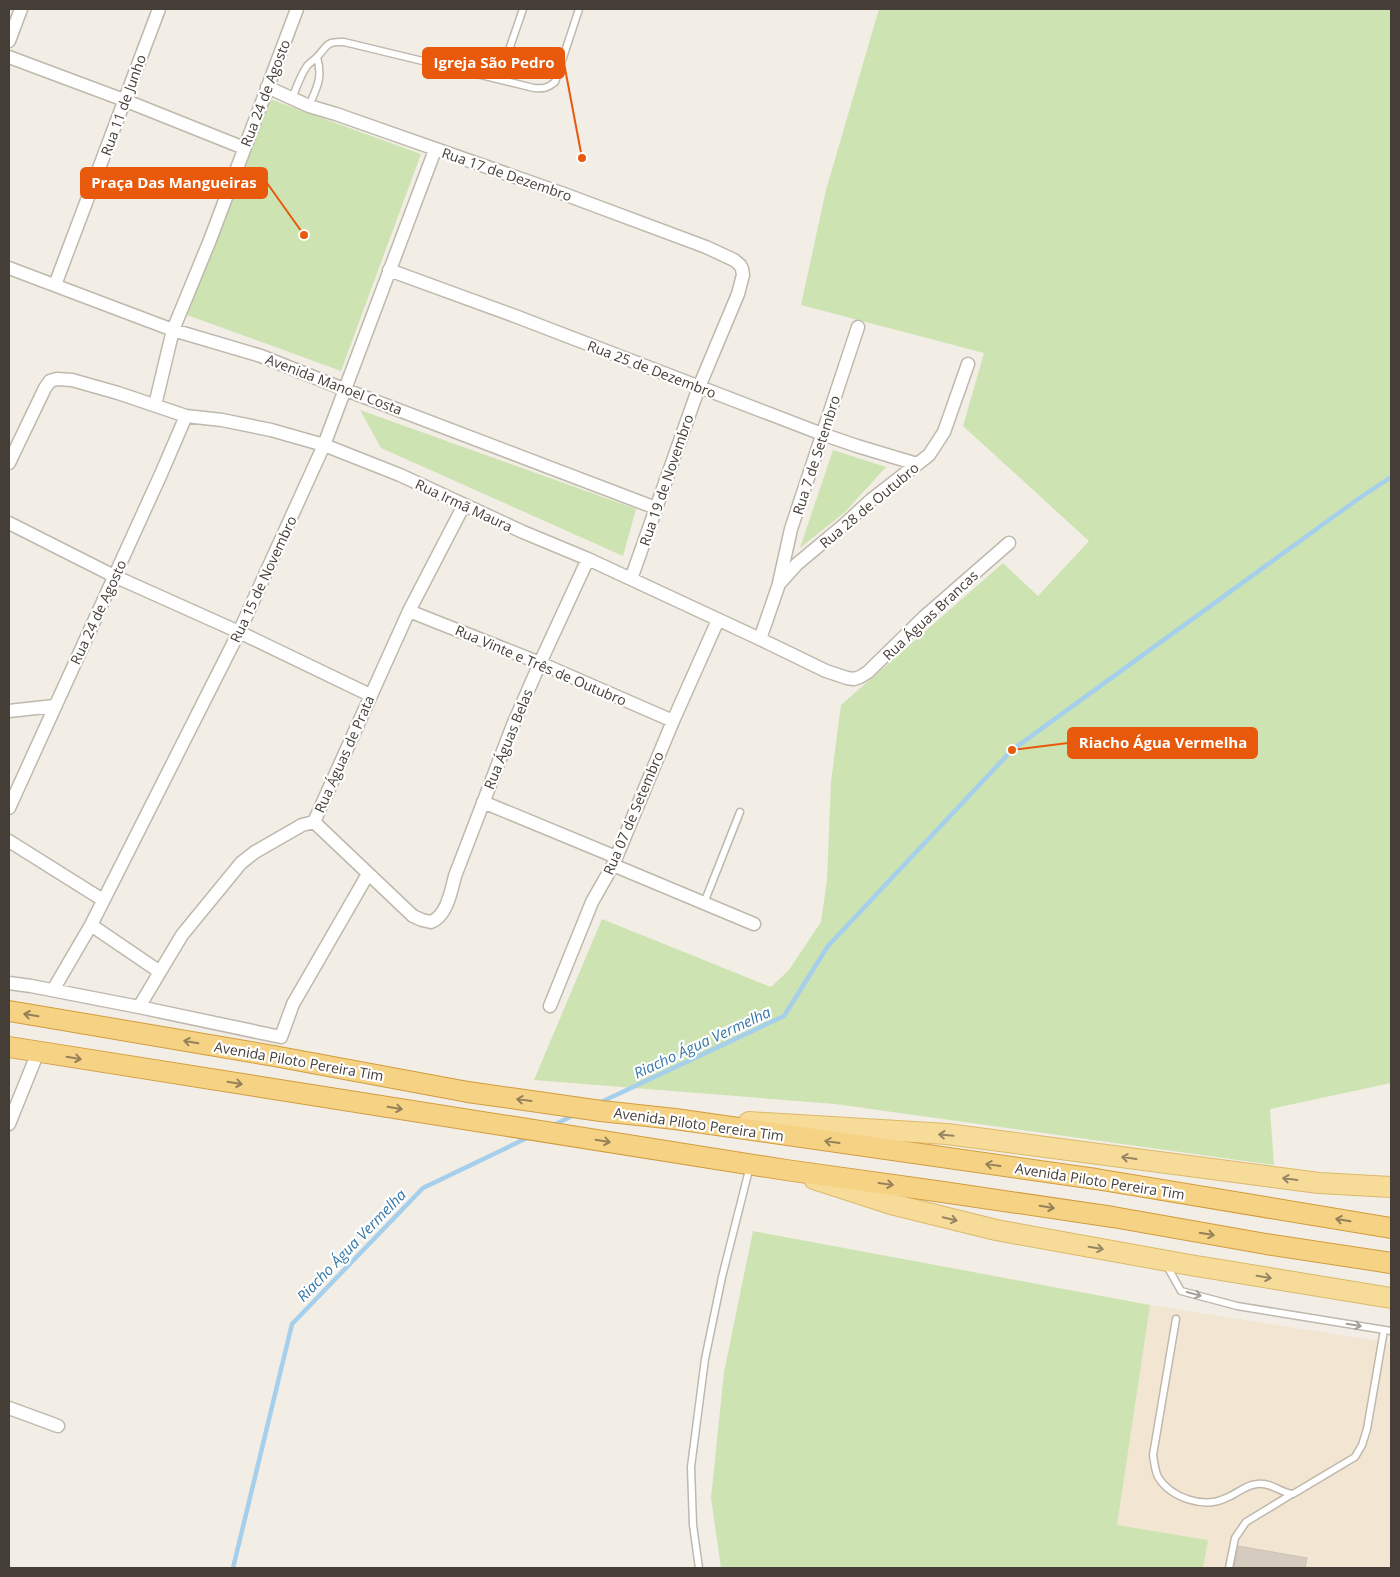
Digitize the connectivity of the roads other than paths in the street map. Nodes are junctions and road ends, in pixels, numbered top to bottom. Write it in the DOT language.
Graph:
graph roads {
  1 [pos="21,9"];
  2 [pos="159,9"];
  3 [pos="298,9"];
  4 [pos="523,9"];
  5 [pos="579,9"];
  6 [pos="9,41"];
  7 [pos="9,57"];
  8 [pos="317,57"];
  9 [pos="499,79"];
  10 [pos="267,88"];
  11 [pos="292,99"];
  12 [pos="124,100"];
  13 [pos="309,106"];
  14 [pos="244,148"];
  15 [pos="435,150"];
  16 [pos="9,268"];
  17 [pos="742,269"];
  18 [pos="389,270"];
  19 [pos="55,285"];
  20 [pos="858,327"];
  21 [pos="173,330"];
  22 [pos="968,364"];
  23 [pos="699,387"];
  24 [pos="346,390"];
  25 [pos="155,405"];
  26 [pos="186,416"];
  27 [pos="822,434"];
  28 [pos="324,445"];
  29 [pos="9,463"];
  30 [pos="917,464"];
  31 [pos="464,505"];
  32 [pos="656,508"];
  33 [pos="9,523"];
  34 [pos="1009,543"];
  35 [pos="588,559"];
  36 [pos="114,576"];
  37 [pos="631,580"];
  38 [pos="779,584"];
  39 [pos="409,611"];
  40 [pos="718,620"];
  41 [pos="238,632"];
  42 [pos="760,639"];
  43 [pos="540,663"];
  44 [pos="848,678"];
  45 [pos="370,695"];
  46 [pos="54,706"];
  47 [pos="9,711"];
  48 [pos="673,721"];
  49 [pos="483,802"];
  50 [pos="9,808"];
  51 [pos="740,812"];
  52 [pos="314,822"];
  53 [pos="9,841"];
  54 [pos="615,861"];
  55 [pos="368,874"];
  56 [pos="103,900"];
  57 [pos="704,903"];
  58 [pos="754,924"];
  59 [pos="91,925"];
  60 [pos="160,972"];
  61 [pos="9,983"];
  62 [pos="53,990"];
  63 [pos="550,1006"];
  64 [pos="139,1007"];
  65 [pos="9,1011"];
  66 [pos="9,1047"];
  67 [pos="38,1052"];
  68 [pos="675,1120"];
  69 [pos="9,1124"];
  70 [pos="750,1164"];
  71 [pos="786,1170"];
  72 [pos="1391,1187"];
  73 [pos="1391,1228"];
  74 [pos="1164,1260"];
  75 [pos="1391,1263"];
  76 [pos="1391,1298"];
  77 [pos="1176,1319"];
  78 [pos="1388,1331"];
  79 [pos="9,1408"];
  80 [pos="58,1426"];
  81 [pos="1293,1494"];
  82 [pos="698,1568"];
  83 [pos="1229,1568"];
  1 -- 6 [label="street"];
  2 -- 12 [label="street, Rua 11 de Junho"];
  3 -- 10 [label="street, Rua 24 de Agosto"];
  4 -- 9 [label="lane"];
  5 -- 9 [label="lane"];
  7 -- 12 [label="street"];
  8 -- 9 [label="lane"];
  8 -- 11 [label="lane"];
  8 -- 13 [label="lane"];
  10 -- 11 [label="street, Rua 17 de Dezembro"];
  10 -- 14 [label="street, Rua 24 de Agosto"];
  11 -- 13 [label="street, Rua 17 de Dezembro"];
  12 -- 14 [label="street"];
  12 -- 19 [label="street, Rua 11 de Junho"];
  13 -- 15 [label="street, Rua 17 de Dezembro"];
  14 -- 21 [label="street, Rua 24 de Agosto"];
  15 -- 17 [label="street, Rua 17 de Dezembro"];
  15 -- 18 [label="street, Rua 15 de Novembro"];
  16 -- 19 [label="street, Avenida Manoel Costa"];
  17 -- 23 [label="street, Rua 19 de Novembro"];
  18 -- 23 [label="street, Rua 25 de Dezembro"];
  18 -- 24 [label="street, Rua 15 de Novembro"];
  19 -- 21 [label="street, Avenida Manoel Costa"];
  20 -- 27 [label="street, Rua 7 de Setembro"];
  21 -- 24 [label="street, Avenida Manoel Costa"];
  21 -- 25 [label="street, Rua 24 de Agosto"];
  22 -- 30 [label="street, Rua 28 de Outubro"];
  23 -- 27 [label="street, Rua 25 de Dezembro"];
  23 -- 32 [label="street, Rua 19 de Novembro"];
  24 -- 28 [label="street, Rua 15 de Novembro"];
  24 -- 32 [label="street, Avenida Manoel Costa"];
  25 -- 26 [label="street, Rua Irmã Maura"];
  25 -- 29 [label="street, Rua Irmã Maura"];
  26 -- 28 [label="street, Rua Irmã Maura"];
  26 -- 36 [label="street, Rua 24 de Agosto"];
  27 -- 30 [label="street, Rua 25 de Dezembro"];
  27 -- 38 [label="street, Rua 7 de Setembro"];
  28 -- 31 [label="street, Rua Irmã Maura"];
  28 -- 41 [label="street, Rua 15 de Novembro"];
  30 -- 38 [label="street, Rua 28 de Outubro"];
  31 -- 35 [label="street, Rua Irmã Maura"];
  31 -- 39 [label="street, Rua Águas de Prata"];
  32 -- 37 [label="street, Rua 19 de Novembro"];
  33 -- 36 [label="street"];
  34 -- 44 [label="street, Rua Águas Brancas"];
  35 -- 37 [label="street, Rua Irmã Maura"];
  35 -- 43 [label="street, Rua Águas Belas"];
  36 -- 41 [label="street"];
  36 -- 46 [label="street, Rua 24 de Agosto"];
  37 -- 40 [label="street, Rua Irmã Maura"];
  38 -- 42 [label="street, Rua 28 de Outubro"];
  39 -- 43 [label="street, Rua Vinte e Três de Outubro"];
  39 -- 45 [label="street, Rua Águas de Prata"];
  40 -- 42 [label="street, Rua Irmã Maura"];
  40 -- 48 [label="street, Rua 07 de Setembro"];
  41 -- 45 [label="street"];
  41 -- 56 [label="street, Rua 15 de Novembro"];
  42 -- 44 [label="street, Rua Irmã Maura"];
  43 -- 48 [label="street, Rua Vinte e Três de Outubro"];
  43 -- 49 [label="street, Rua Águas Belas"];
  45 -- 52 [label="street, Rua Águas de Prata"];
  46 -- 47 [label="street"];
  46 -- 50 [label="street, Rua 24 de Agosto"];
  48 -- 54 [label="street, Rua 07 de Setembro"];
  49 -- 54 [label="street"];
  49 -- 55 [label="street, Rua Águas Belas"];
  51 -- 57 [label="lane"];
  52 -- 55 [label="street"];
  52 -- 60 [label="street, Rua Águas de Prata"];
  53 -- 56 [label="street"];
  54 -- 57 [label="street"];
  54 -- 63 [label="street, Rua 07 de Setembro"];
  55 -- 64 [label="street"];
  56 -- 59 [label="street, Rua 15 de Novembro"];
  57 -- 58 [label="street"];
  59 -- 60 [label="street"];
  59 -- 62 [label="street, Rua 15 de Novembro"];
  60 -- 64 [label="street, Rua Águas de Prata"];
  61 -- 62 [label="street"];
  62 -- 64 [label="street"];
  68 -- 65 [label="highway, Avenida Piloto Pereira Tim, one-way"];
  66 -- 67 [label="highway"];
  67 -- 69 [label="street"];
  67 -- 70 [label="highway, one-way"];
  72 -- 68 [label="main road, one-way"];
  73 -- 68 [label="highway, Avenida Piloto Pereira Tim, one-way"];
  70 -- 71 [label="highway"];
  70 -- 82 [label="lane"];
  71 -- 74 [label="main road, one-way"];
  71 -- 75 [label="highway, one-way"];
  74 -- 76 [label="main road, one-way"];
  74 -- 78 [label="lane, one-way"];
  77 -- 81 [label="lane"];
  78 -- 81 [label="lane"];
  79 -- 80 [label="street"];
  81 -- 83 [label="lane"];
}
